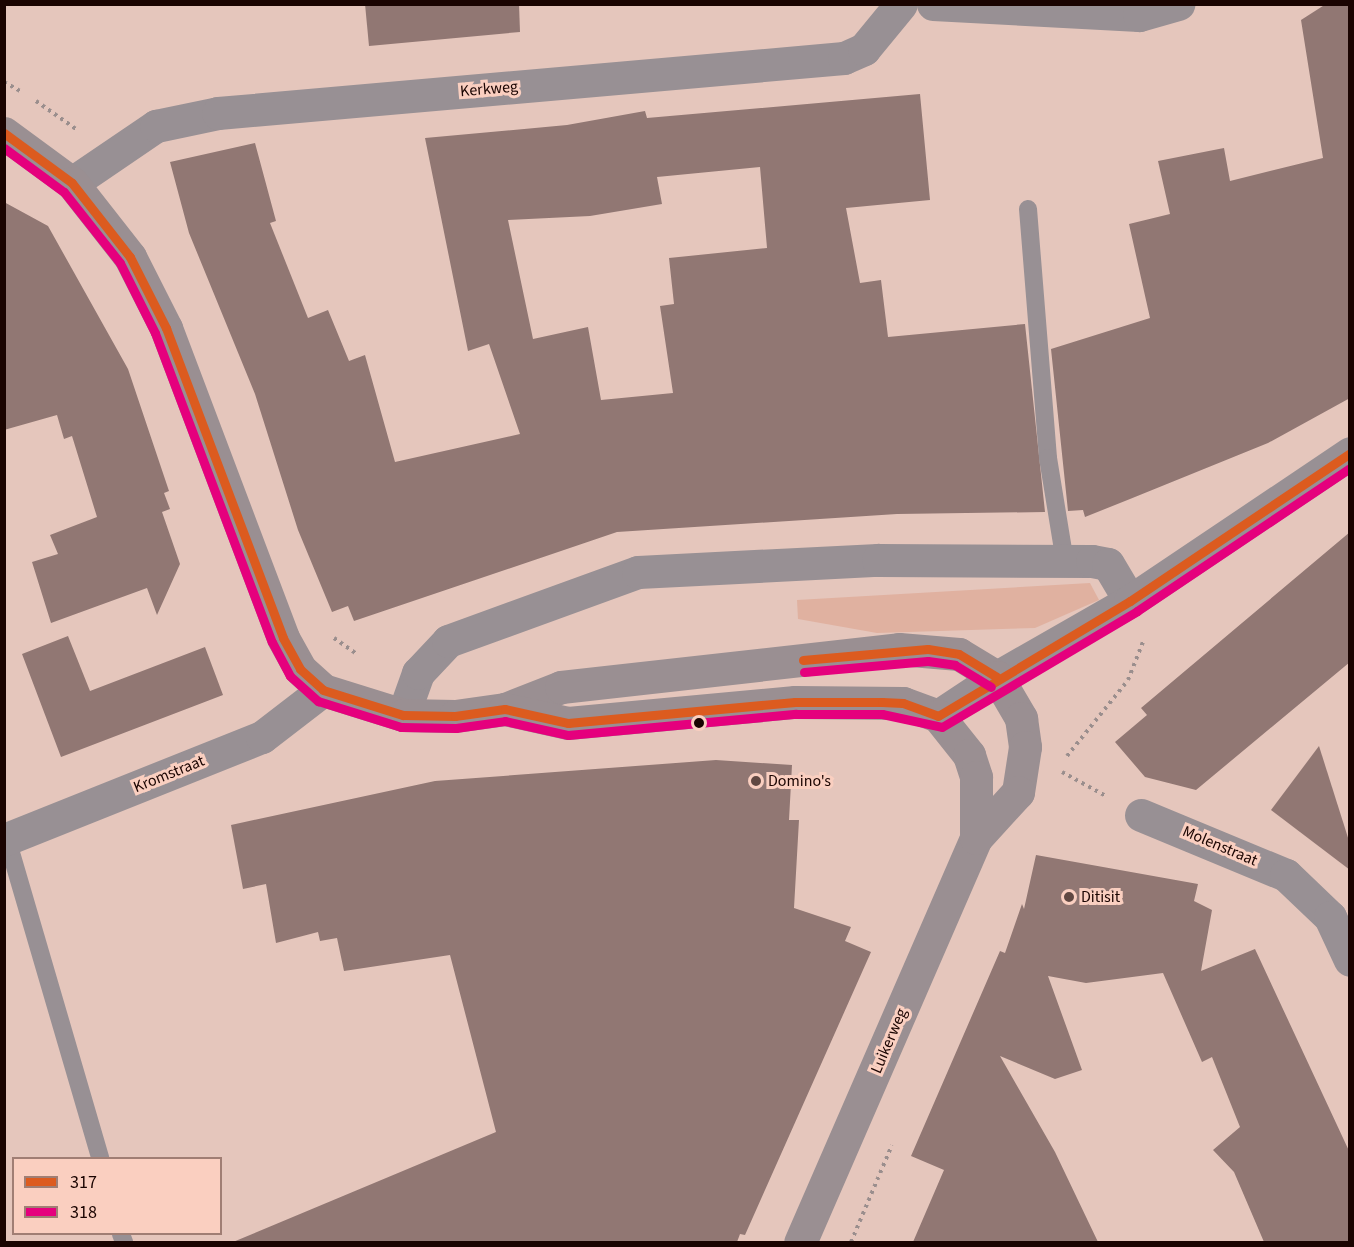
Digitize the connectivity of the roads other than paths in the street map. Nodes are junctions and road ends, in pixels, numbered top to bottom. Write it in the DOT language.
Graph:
graph roads {
  1 [pos="902,4"];
  2 [pos="933,4"];
  3 [pos="1178,4"];
  4 [pos="4,133"];
  5 [pos="72,183"];
  6 [pos="1028,209"];
  7 [pos="1350,453"];
  8 [pos="1065,562"];
  9 [pos="1130,601"];
  10 [pos="997,676"];
  11 [pos="323,690"];
  12 [pos="505,709"];
  13 [pos="403,715"];
  14 [pos="938,716"];
  15 [pos="1141,815"];
  16 [pos="976,838"];
  17 [pos="6,839"];
  18 [pos="1350,960"];
  19 [pos="100,1157"];
  20 [pos="800,1242"];
  1 -- 5 [label="street, Kerkweg"];
  2 -- 3 [label="street"];
  4 -- 5 [label="street"];
  5 -- 11 [label="street"];
  6 -- 8 [label="lane"];
  7 -- 9 [label="street"];
  8 -- 9 [label="street"];
  8 -- 13 [label="street"];
  9 -- 10 [label="street"];
  10 -- 12 [label="street"];
  10 -- 14 [label="street"];
  10 -- 16 [label="street, Luikerweg"];
  11 -- 13 [label="street"];
  11 -- 17 [label="street, Kromstraat"];
  12 -- 13 [label="street"];
  12 -- 14 [label="street"];
  14 -- 16 [label="street, Luikerweg"];
  15 -- 18 [label="street, Molenstraat"];
  16 -- 20 [label="street, Luikerweg"];
  17 -- 19 [label="lane"];
}
